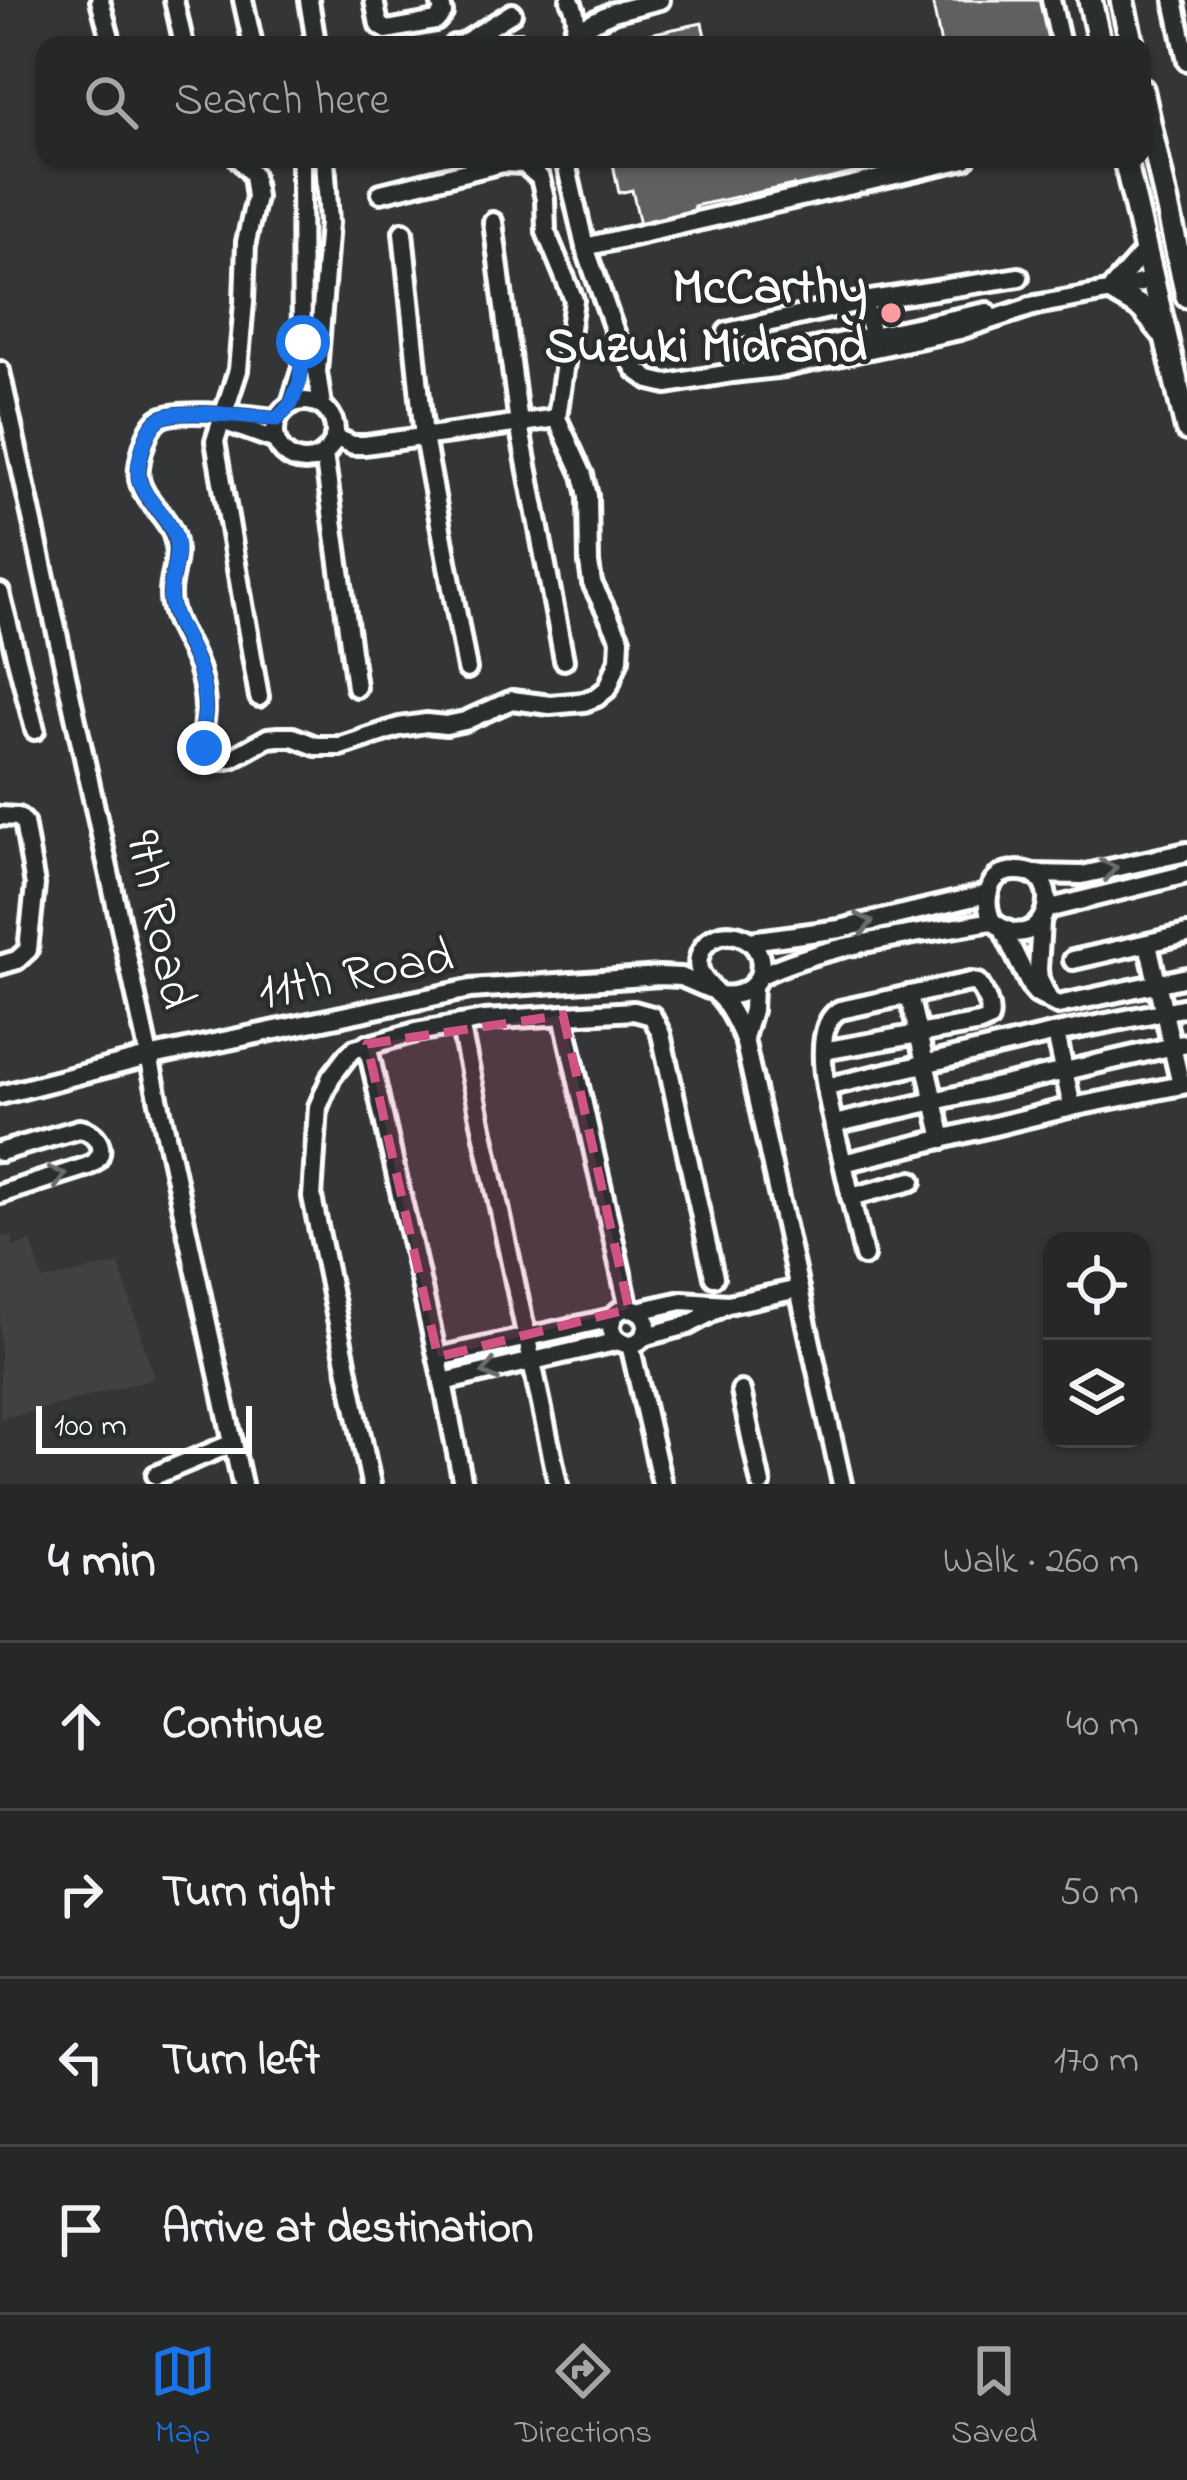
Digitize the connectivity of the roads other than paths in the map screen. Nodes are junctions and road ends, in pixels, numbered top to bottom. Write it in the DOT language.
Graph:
graph roads {
  1 [pos="100,0"];
  2 [pos="174,0"];
  3 [pos="243,0"];
  4 [pos="309,0"];
  5 [pos="374,0"];
  6 [pos="440,0"];
  7 [pos="570,0"];
  8 [pos="660,0"];
  9 [pos="1051,0"];
  10 [pos="1090,0"];
  11 [pos="1122,0"];
  12 [pos="1174,0"];
  13 [pos="515,6"];
  14 [pos="110,36"];
  15 [pos="182,36"];
  16 [pos="252,36"];
  17 [pos="315,36"];
  18 [pos="471,36"];
  19 [pos="518,36"];
  20 [pos="569,36"];
  21 [pos="572,36"];
  22 [pos="1058,36"];
  23 [pos="1098,36"];
  24 [pos="1130,36"];
  25 [pos="1187,61"];
  26 [pos="1151,131"];
  27 [pos="247,168"];
  28 [pos="301,168"];
  29 [pos="326,168"];
  30 [pos="483,168"];
  31 [pos="529,168"];
  32 [pos="567,168"];
  33 [pos="926,168"];
  34 [pos="1127,168"];
  35 [pos="381,193"];
  36 [pos="301,195"];
  37 [pos="328,196"];
  38 [pos="493,222"];
  39 [pos="1172,228"];
  40 [pos="404,232"];
  41 [pos="585,247"];
  42 [pos="1145,251"];
  43 [pos="301,263"];
  44 [pos="326,263"];
  45 [pos="1184,276"];
  46 [pos="1019,277"];
  47 [pos="1152,280"];
  48 [pos="1110,292"];
  49 [pos="1187,296"];
  50 [pos="864,301"];
  51 [pos="727,332"];
  52 [pos="1166,337"];
  53 [pos="873,342"];
  54 [pos="0,371"];
  55 [pos="291,404"];
  56 [pos="322,406"];
  57 [pos="218,416"];
  58 [pos="557,418"];
  59 [pos="277,419"];
  60 [pos="519,424"];
  61 [pos="1187,429"];
  62 [pos="424,436"];
  63 [pos="334,437"];
  64 [pos="276,440"];
  65 [pos="324,454"];
  66 [pos="0,593"];
  67 [pos="4,629"];
  68 [pos="564,660"];
  69 [pos="467,670"];
  70 [pos="356,687"];
  71 [pos="259,697"];
  72 [pos="35,730"];
  73 [pos="0,816"];
  74 [pos="1187,852"];
  75 [pos="1030,874"];
  76 [pos="1187,874"];
  77 [pos="986,894"];
  78 [pos="1044,915"];
  79 [pos="998,926"];
  80 [pos="1187,934"];
  81 [pos="750,941"];
  82 [pos="1148,944"];
  83 [pos="702,950"];
  84 [pos="1073,960"];
  85 [pos="0,965"];
  86 [pos="660,976"];
  87 [pos="1187,977"];
  88 [pos="756,981"];
  89 [pos="1157,984"];
  90 [pos="714,992"];
  91 [pos="909,995"];
  92 [pos="1049,1000"];
  93 [pos="1187,1007"];
  94 [pos="1164,1012"];
  95 [pos="563,1015"];
  96 [pos="460,1024"];
  97 [pos="1056,1034"];
  98 [pos="918,1036"];
  99 [pos="744,1039"];
  100 [pos="367,1044"];
  101 [pos="1180,1044"];
  102 [pos="823,1051"];
  103 [pos="148,1057"];
  104 [pos="925,1065"];
  105 [pos="1064,1071"];
  106 [pos="1184,1084"];
  107 [pos="826,1087"];
  108 [pos="0,1095"];
  109 [pos="934,1102"];
  110 [pos="1072,1107"];
  111 [pos="834,1124"];
  112 [pos="943,1139"];
  113 [pos="0,1152"];
  114 [pos="843,1163"];
  115 [pos="912,1181"];
  116 [pos="0,1194"];
  117 [pos="850,1197"];
  118 [pos="863,1256"];
  119 [pos="715,1277"];
  120 [pos="799,1289"];
  121 [pos="728,1304"];
  122 [pos="627,1313"];
  123 [pos="525,1337"];
  124 [pos="631,1341"];
  125 [pos="438,1358"];
  126 [pos="530,1361"];
  127 [pos="443,1382"];
  128 [pos="741,1391"];
  129 [pos="233,1443"];
  130 [pos="156,1475"];
  131 [pos="242,1484"];
  132 [pos="371,1484"];
  133 [pos="463,1484"];
  134 [pos="558,1484"];
  135 [pos="662,1484"];
  136 [pos="760,1484"];
  137 [pos="842,1484"];
  1 -- 14 [label="street"];
  2 -- 15 [label="street"];
  3 -- 16 [label="street"];
  4 -- 17 [label="street"];
  5 -- 6 [label="street"];
  7 -- 20 [label="street"];
  8 -- 21 [label="street"];
  9 -- 22 [label="street"];
  10 -- 23 [label="main road"];
  11 -- 24 [label="main road"];
  12 -- 25 [label="street"];
  13 -- 18 [label="street"];
  13 -- 19 [label="street"];
  26 -- 39 [label="main road"];
  27 -- 57 [label="street"];
  28 -- 36 [label="street"];
  29 -- 37 [label="street"];
  30 -- 35 [label="street"];
  31 -- 58 [label="street"];
  32 -- 41 [label="street"];
  33 -- 41 [label="street"];
  34 -- 42 [label="main road"];
  36 -- 37 [label="street"];
  36 -- 43 [label="street"];
  37 -- 44 [label="street"];
  38 -- 60 [label="street"];
  39 -- 45 [label="main road"];
  39 -- 47 [label="main road"];
  40 -- 62 [label="street"];
  41 -- 53 [label="street"];
  42 -- 47 [label="main road"];
  42 -- 48 [label="street"];
  43 -- 44 [label="street"];
  43 -- 55 [label="street"];
  44 -- 56 [label="street"];
  45 -- 49 [label="main road"];
  46 -- 50 [label="street"];
  47 -- 48 [label="street"];
  47 -- 52 [label="main road"];
  48 -- 52 [label="main road"];
  48 -- 53 [label="street"];
  50 -- 51 [label="street"];
  50 -- 53 [label="street"];
  52 -- 61 [label="main road"];
  54 -- 103 [label="street, 9th Road"];
  55 -- 56 [label="street"];
  55 -- 59 [label="street"];
  56 -- 63 [label="street"];
  57 -- 58 [label="street"];
  57 -- 59 [label="street"];
  57 -- 64 [label="street"];
  57 -- 71 [label="street"];
  58 -- 60 [label="street"];
  59 -- 64 [label="street"];
  60 -- 62 [label="street"];
  60 -- 68 [label="street"];
  62 -- 63 [label="street"];
  62 -- 69 [label="street"];
  63 -- 65 [label="street"];
  64 -- 65 [label="street"];
  65 -- 70 [label="street"];
  66 -- 67 [label="street"];
  67 -- 72 [label="street"];
  73 -- 85 [label="street"];
  75 -- 74 [label="street, one-way"];
  75 -- 77 [label="street"];
  75 -- 78 [label="street"];
  76 -- 78 [label="street"];
  77 -- 79 [label="street"];
  81 -- 77 [label="street, one-way"];
  78 -- 79 [label="street"];
  78 -- 92 [label="street"];
  79 -- 88 [label="street"];
  79 -- 92 [label="street"];
  80 -- 82 [label="street"];
  81 -- 83 [label="street"];
  81 -- 88 [label="street"];
  82 -- 84 [label="street"];
  82 -- 89 [label="street"];
  83 -- 86 [label="street, 11th Road"];
  83 -- 90 [label="street"];
  86 -- 90 [label="street, 11th Road"];
  86 -- 103 [label="street, 11th Road"];
  87 -- 89 [label="street"];
  88 -- 90 [label="street"];
  88 -- 99 [label="street"];
  89 -- 92 [label="street"];
  89 -- 94 [label="street"];
  90 -- 99 [label="street"];
  91 -- 98 [label="street"];
  91 -- 98 [label="street"];
  91 -- 102 [label="street"];
  93 -- 94 [label="street"];
  94 -- 97 [label="street"];
  94 -- 101 [label="street"];
  95 -- 96 [label="street"];
  95 -- 119 [label="street"];
  95 -- 122 [label="street"];
  96 -- 100 [label="street"];
  96 -- 123 [label="street"];
  97 -- 104 [label="street"];
  97 -- 105 [label="street"];
  98 -- 102 [label="street"];
  98 -- 104 [label="street"];
  99 -- 120 [label="street"];
  100 -- 125 [label="street"];
  100 -- 132 [label="street"];
  101 -- 105 [label="street"];
  101 -- 106 [label="street"];
  102 -- 107 [label="street"];
  103 -- 108 [label="street, 11th Road"];
  103 -- 129 [label="street, 9th Road"];
  104 -- 107 [label="street"];
  104 -- 109 [label="street"];
  105 -- 109 [label="street"];
  105 -- 110 [label="street"];
  106 -- 110 [label="street"];
  107 -- 111 [label="street"];
  109 -- 111 [label="street"];
  109 -- 112 [label="street"];
  110 -- 112 [label="street"];
  111 -- 114 [label="street"];
  112 -- 114 [label="street"];
  116 -- 113 [label="street, one-way"];
  114 -- 117 [label="street"];
  115 -- 117 [label="street"];
  117 -- 118 [label="street"];
  120 -- 121 [label="street"];
  120 -- 137 [label="street"];
  121 -- 122 [label="street"];
  121 -- 124 [label="street"];
  122 -- 123 [label="street"];
  122 -- 124 [label="street"];
  122 -- 124 [label="street"];
  123 -- 125 [label="street"];
  123 -- 126 [label="street"];
  124 -- 126 [label="street"];
  124 -- 135 [label="street"];
  125 -- 127 [label="street"];
  126 -- 127 [label="street, one-way"];
  126 -- 134 [label="street"];
  127 -- 133 [label="street"];
  128 -- 136 [label="street"];
  129 -- 130 [label="street"];
  129 -- 131 [label="street, 9th Road"];
}
